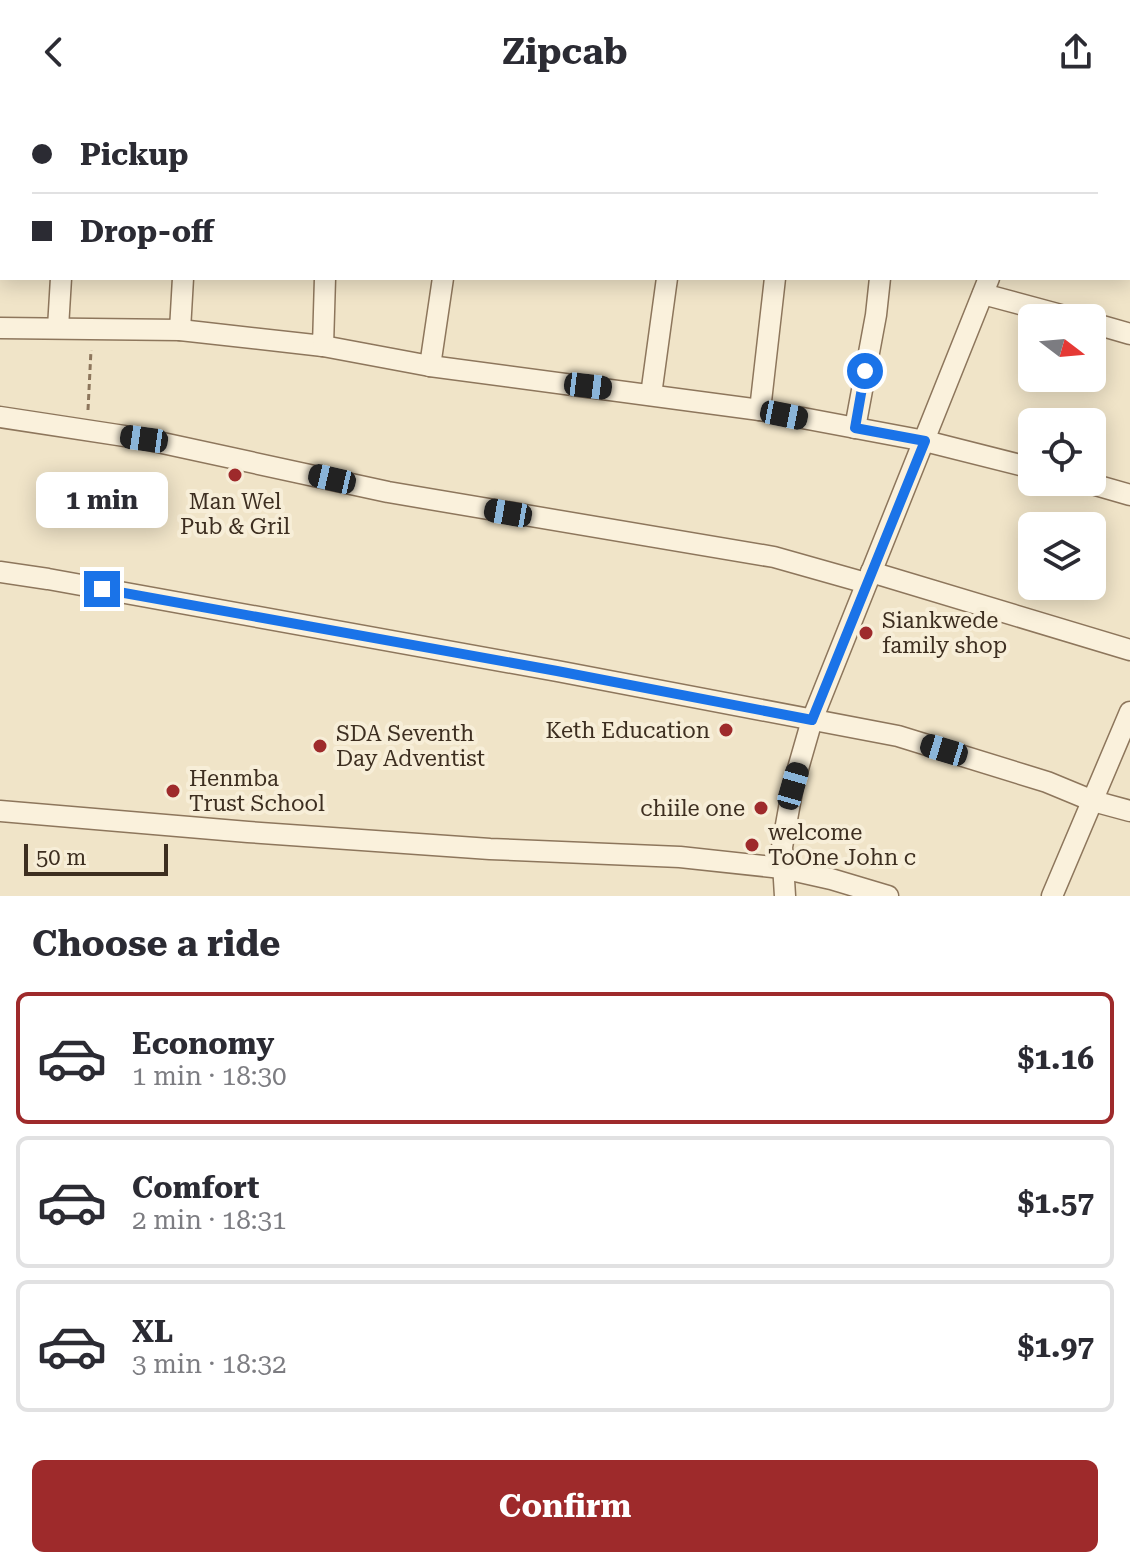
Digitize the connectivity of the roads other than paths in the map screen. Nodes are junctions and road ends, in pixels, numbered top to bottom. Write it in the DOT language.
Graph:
graph roads {
  1 [pos="61,280"];
  2 [pos="183,280"];
  3 [pos="325,280"];
  4 [pos="443,280"];
  5 [pos="667,280"];
  6 [pos="775,280"];
  7 [pos="880,280"];
  8 [pos="986,286"];
  9 [pos="1034,304"];
  10 [pos="1106,327"];
  11 [pos="0,328"];
  12 [pos="58,328"];
  13 [pos="180,330"];
  14 [pos="1130,334"];
  15 [pos="323,346"];
  16 [pos="430,366"];
  17 [pos="651,395"];
  18 [pos="760,410"];
  19 [pos="0,417"];
  20 [pos="855,428"];
  21 [pos="925,441"];
  22 [pos="1018,464"];
  23 [pos="1106,488"];
  24 [pos="1130,495"];
  25 [pos="0,572"];
  26 [pos="869,577"];
  27 [pos="1130,650"];
  28 [pos="1130,712"];
  29 [pos="812,720"];
  30 [pos="1093,801"];
  31 [pos="0,811"];
  32 [pos="1130,811"];
  33 [pos="782,868"];
  34 [pos="785,896"];
  35 [pos="888,896"];
  36 [pos="1052,896"];
  1 -- 12 [label="street"];
  2 -- 13 [label="street"];
  3 -- 15 [label="street"];
  4 -- 16 [label="street"];
  5 -- 17 [label="street"];
  6 -- 18 [label="street"];
  7 -- 20 [label="street"];
  8 -- 9 [label="street"];
  8 -- 21 [label="street"];
  10 -- 14 [label="street"];
  11 -- 12 [label="street"];
  12 -- 13 [label="street"];
  13 -- 15 [label="street"];
  15 -- 16 [label="street"];
  16 -- 17 [label="street"];
  17 -- 18 [label="street"];
  18 -- 20 [label="street"];
  19 -- 26 [label="street"];
  20 -- 21 [label="street"];
  21 -- 22 [label="street"];
  21 -- 26 [label="street"];
  23 -- 24 [label="street"];
  25 -- 29 [label="street"];
  26 -- 27 [label="street"];
  26 -- 29 [label="street"];
  28 -- 30 [label="street"];
  29 -- 30 [label="street"];
  29 -- 33 [label="street"];
  30 -- 32 [label="street"];
  30 -- 36 [label="street"];
  31 -- 33 [label="street"];
  33 -- 34 [label="street"];
  33 -- 35 [label="street"];
}
